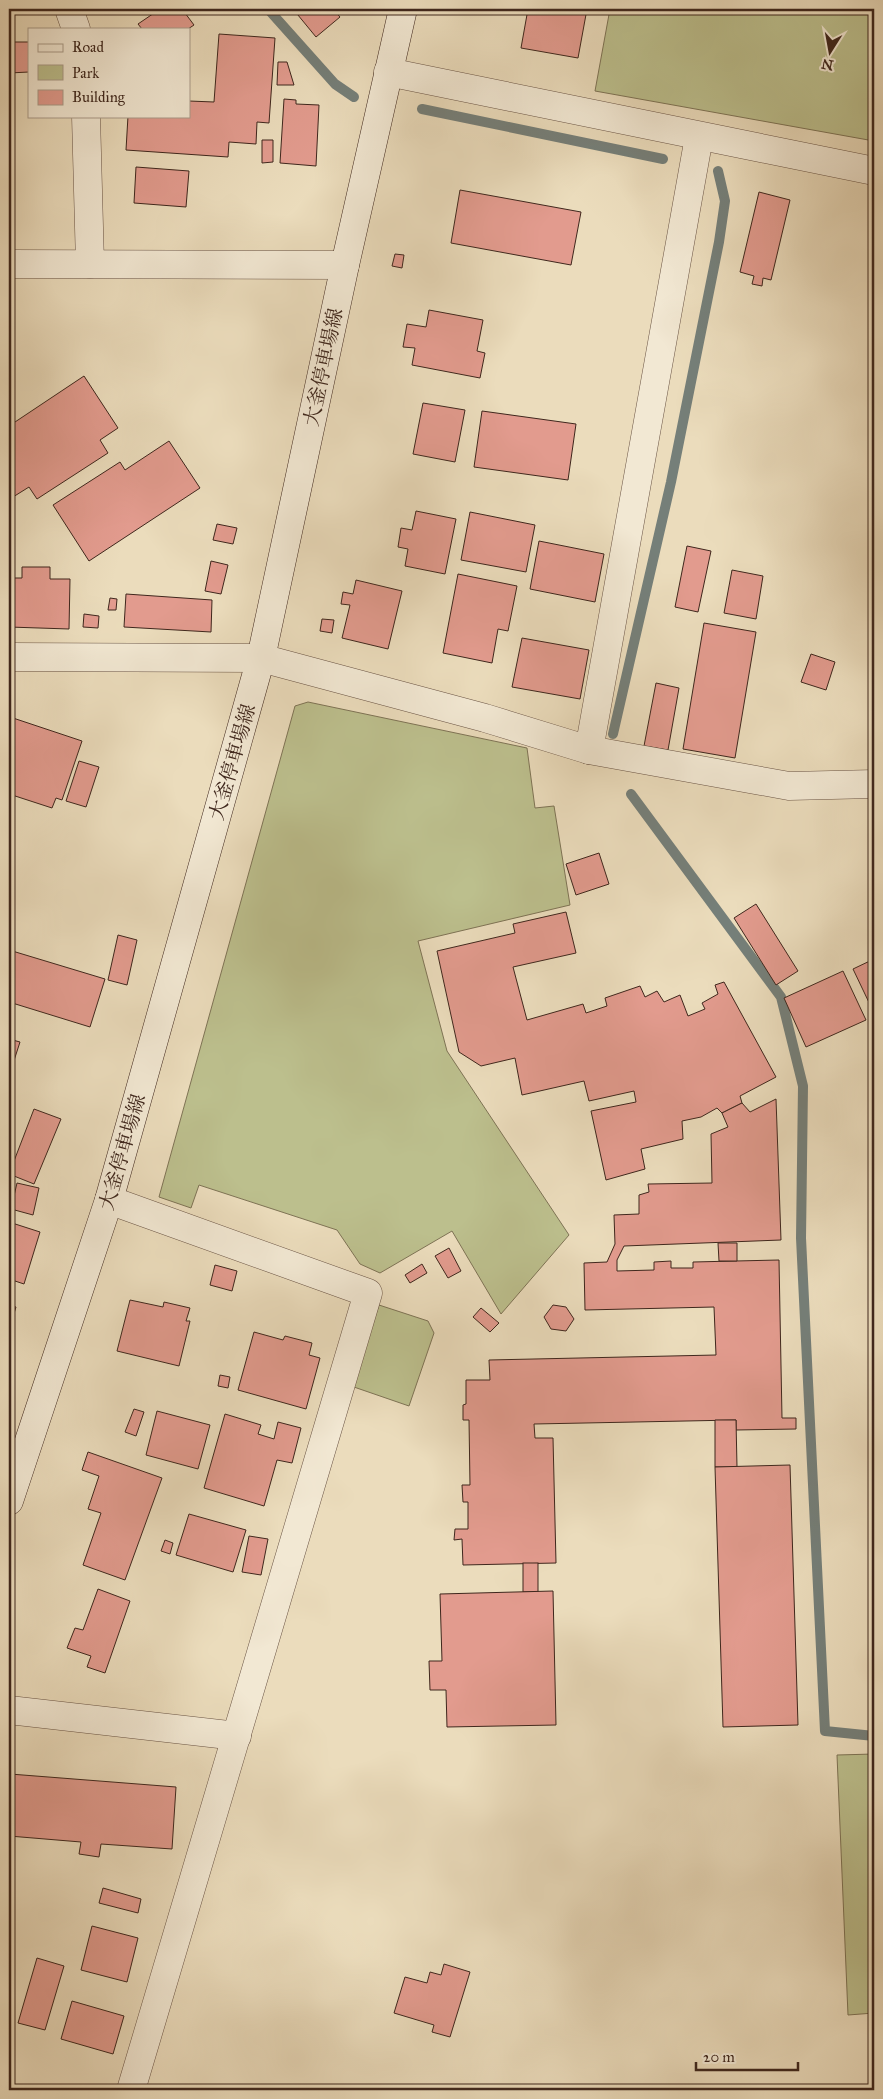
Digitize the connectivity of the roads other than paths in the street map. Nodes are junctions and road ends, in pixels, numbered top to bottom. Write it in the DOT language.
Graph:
graph roads {
  1 [pos="69,9"];
  2 [pos="403,9"];
  3 [pos="76,28"];
  4 [pos="388,72"];
  5 [pos="86,118"];
  6 [pos="699,137"];
  7 [pos="874,171"];
  8 [pos="9,264"];
  9 [pos="90,264"];
  10 [pos="345,265"];
  11 [pos="9,657"];
  12 [pos="261,658"];
  13 [pos="589,750"];
  14 [pos="874,784"];
  15 [pos="109,1200"];
  16 [pos="11,1485"];
  17 [pos="9,1710"];
  18 [pos="237,1736"];
  19 [pos="132,2090"];
  1 -- 3 [label="street"];
  2 -- 4 [label="street, 大釜停車場線"];
  4 -- 6 [label="street"];
  4 -- 10 [label="street, 大釜停車場線"];
  5 -- 9 [label="street"];
  6 -- 7 [label="street"];
  6 -- 13 [label="street"];
  8 -- 9 [label="street"];
  9 -- 10 [label="street"];
  10 -- 12 [label="street, 大釜停車場線"];
  11 -- 12 [label="street"];
  12 -- 13 [label="street"];
  12 -- 15 [label="street, 大釜停車場線"];
  13 -- 14 [label="street"];
  15 -- 16 [label="street, 大釜停車場線"];
  15 -- 18 [label="street"];
  17 -- 18 [label="street"];
  18 -- 19 [label="street"];
}
